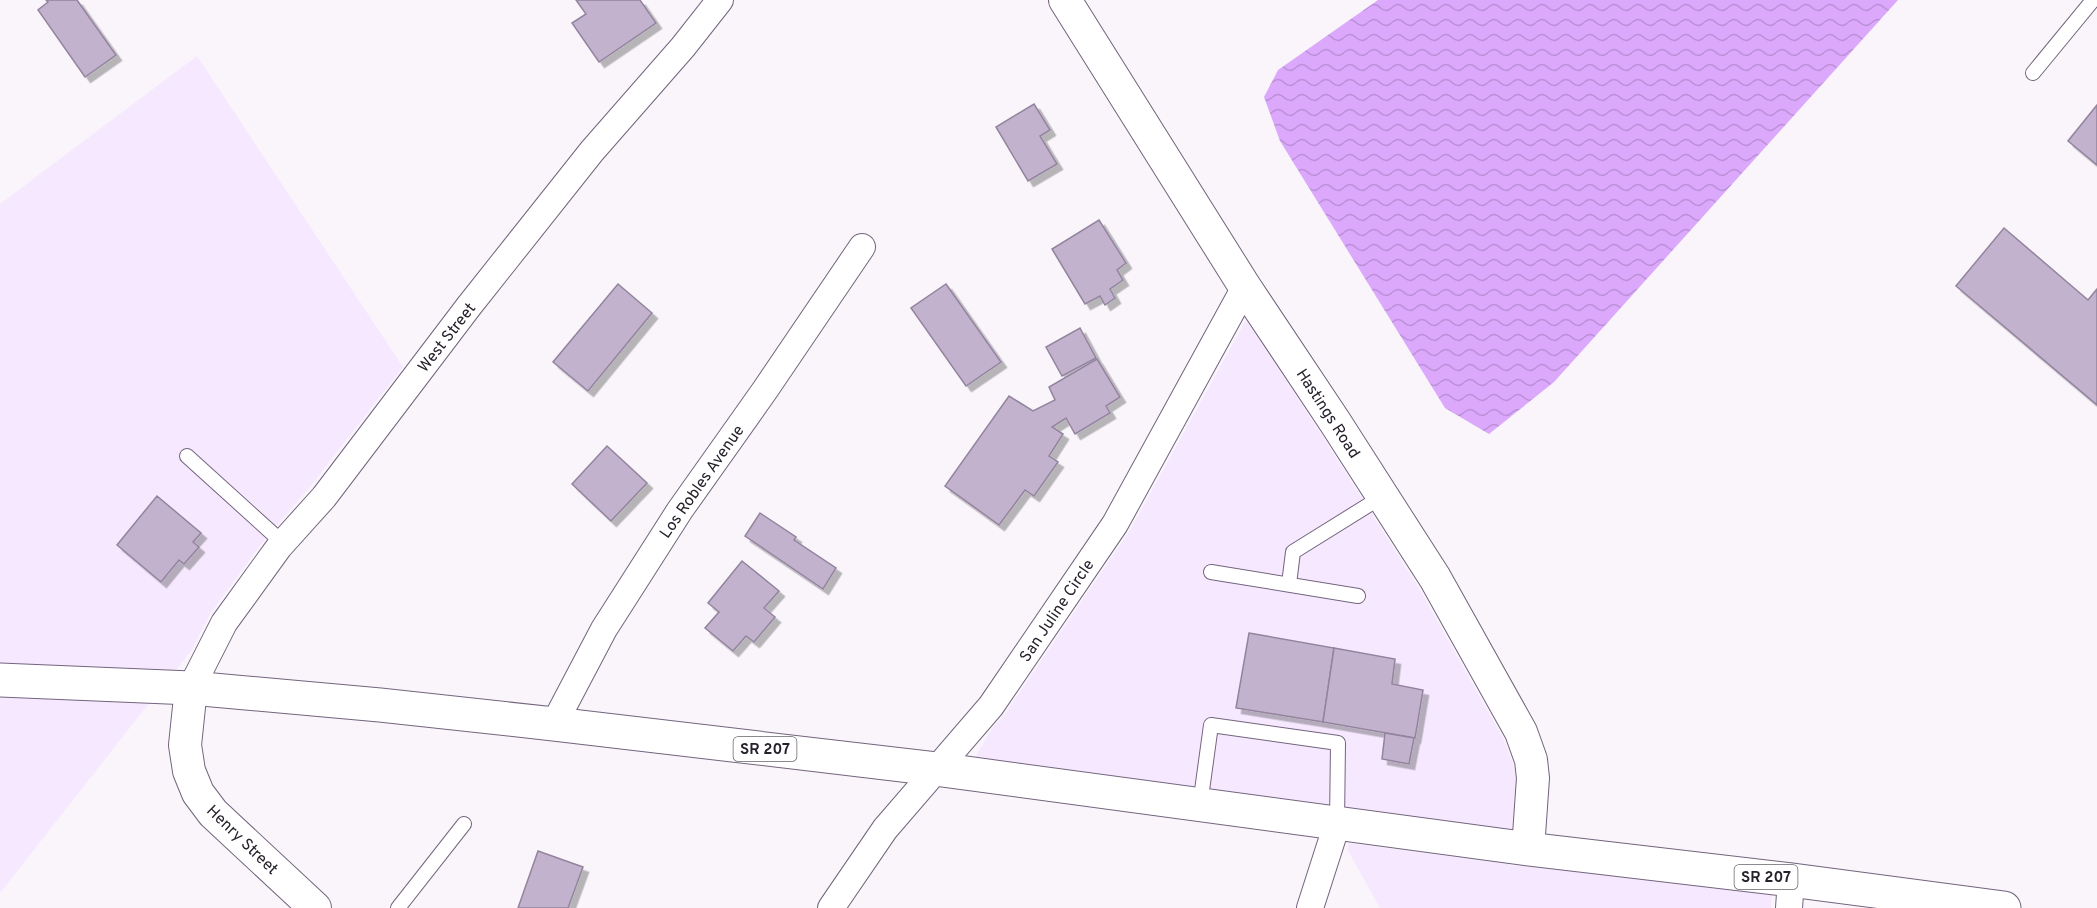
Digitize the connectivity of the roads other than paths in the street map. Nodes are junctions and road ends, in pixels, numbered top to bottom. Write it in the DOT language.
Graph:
graph roads {
  1 [pos="720,0"];
  2 [pos="1065,0"];
  3 [pos="2093,0"];
  4 [pos="2033,73"];
  5 [pos="862,247"];
  6 [pos="1245,287"];
  7 [pos="187,456"];
  8 [pos="1383,496"];
  9 [pos="283,543"];
  10 [pos="1211,572"];
  11 [pos="1289,584"];
  12 [pos="1358,596"];
  13 [pos="0,680"];
  14 [pos="191,688"];
  15 [pos="554,724"];
  16 [pos="936,769"];
  17 [pos="1200,805"];
  18 [pos="464,824"];
  19 [pos="1337,824"];
  20 [pos="1528,849"];
  21 [pos="1790,894"];
  22 [pos="315,908"];
  23 [pos="398,908"];
  24 [pos="831,908"];
  25 [pos="1310,908"];
  26 [pos="2004,908"];
  1 -- 9 [label="street, West Street"];
  2 -- 6 [label="street, Hastings Road"];
  3 -- 4 [label="lane"];
  5 -- 15 [label="street, Los Robles Avenue"];
  6 -- 8 [label="street, Hastings Road"];
  6 -- 16 [label="street, San Juline Circle"];
  7 -- 9 [label="lane"];
  8 -- 11 [label="lane"];
  8 -- 20 [label="street, Hastings Road"];
  9 -- 14 [label="street, West Street"];
  10 -- 11 [label="lane"];
  11 -- 12 [label="lane"];
  13 -- 14 [label="highway, SR 207"];
  14 -- 15 [label="highway, SR 207"];
  14 -- 22 [label="street, Henry Street"];
  15 -- 16 [label="highway, SR 207"];
  16 -- 17 [label="highway, SR 207"];
  16 -- 24 [label="street, San Juline Circle"];
  17 -- 19 [label="highway, SR 207"];
  17 -- 19 [label="lane"];
  18 -- 23 [label="lane"];
  19 -- 20 [label="highway, SR 207"];
  19 -- 25 [label="street"];
  20 -- 21 [label="highway, SR 207"];
  21 -- 26 [label="highway, SR 207"];
}
